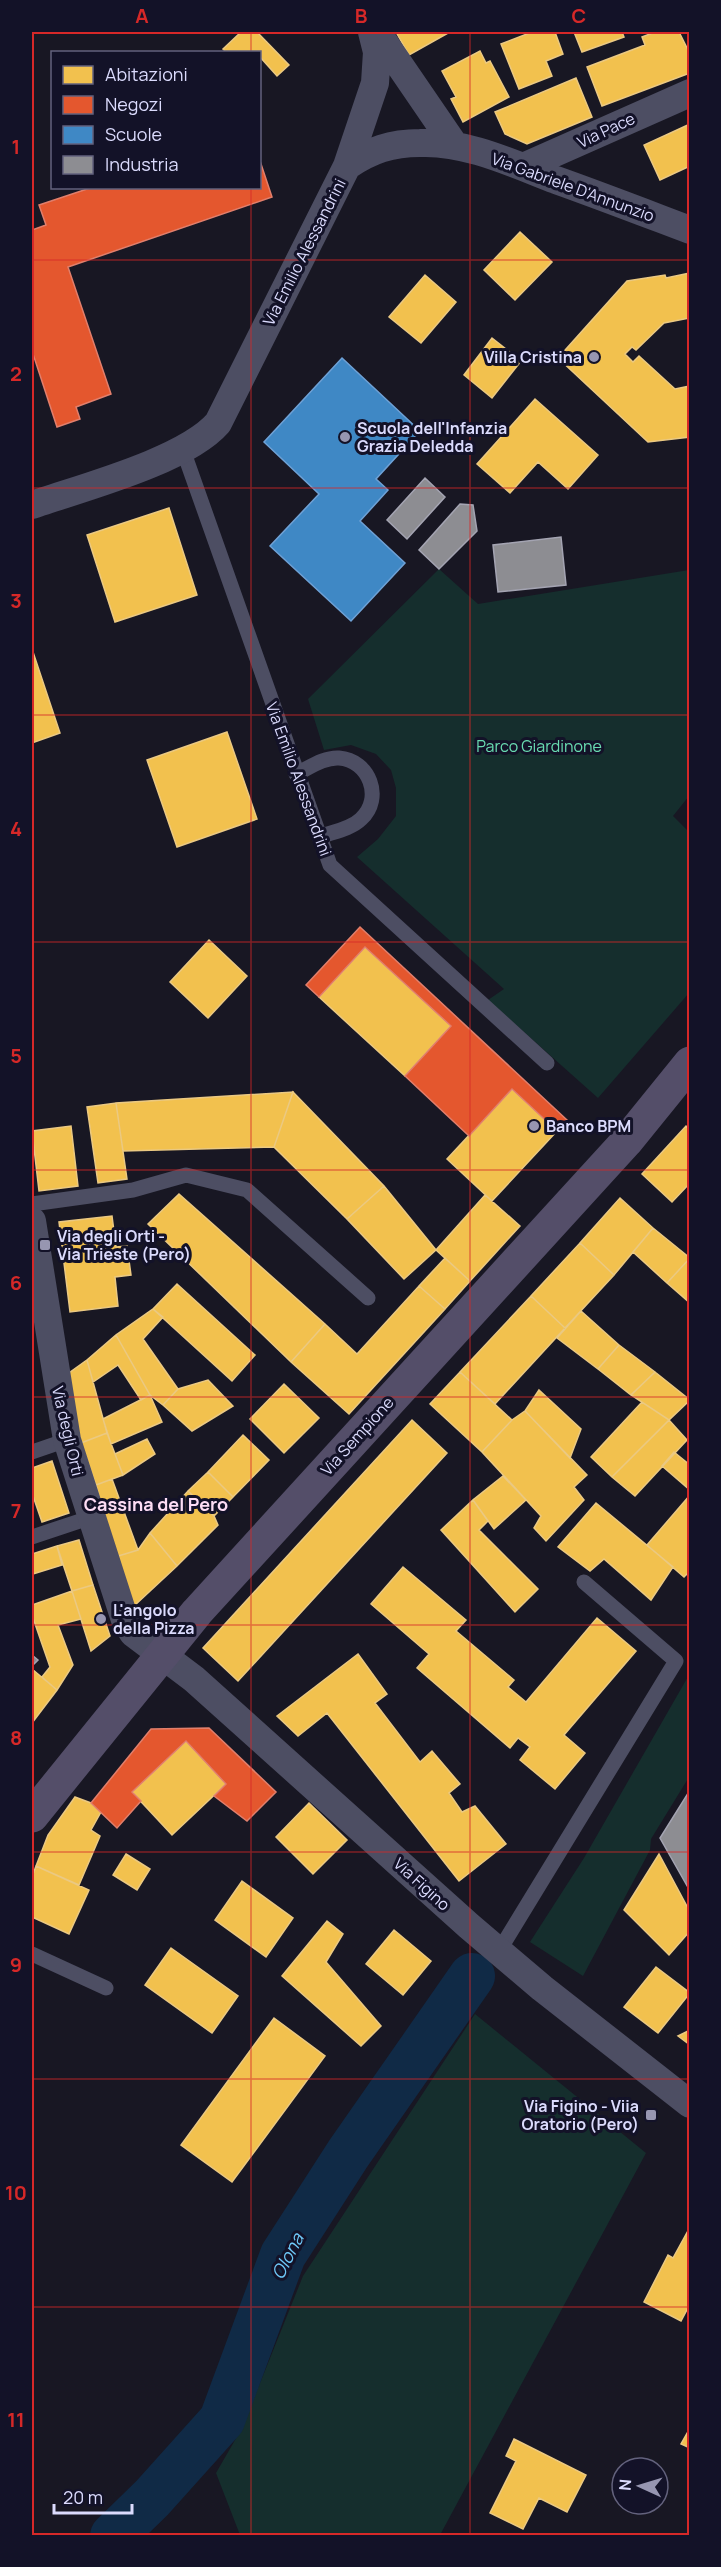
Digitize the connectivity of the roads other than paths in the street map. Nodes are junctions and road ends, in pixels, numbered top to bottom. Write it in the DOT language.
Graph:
graph roads {
  1 [pos="372,32"];
  2 [pos="377,32"];
  3 [pos="690,93"];
  4 [pos="455,146"];
  5 [pos="347,166"];
  6 [pos="523,167"];
  7 [pos="690,230"];
  8 [pos="183,450"];
  9 [pos="32,505"];
  10 [pos="296,774"];
  11 [pos="319,837"];
  12 [pos="547,1063"];
  13 [pos="685,1078"];
  14 [pos="32,1204"];
  15 [pos="32,1221"];
  16 [pos="368,1298"];
  17 [pos="67,1440"];
  18 [pos="32,1452"];
  19 [pos="92,1517"];
  20 [pos="32,1537"];
  21 [pos="584,1582"];
  22 [pos="162,1655"];
  23 [pos="32,1816"];
  24 [pos="499,1951"];
  25 [pos="32,1954"];
  26 [pos="106,1988"];
  27 [pos="690,2104"];
  1 -- 5 [label="street, Via Emilio Alessandrini"];
  2 -- 4 [label="street"];
  3 -- 6 [label="street, Via Pace"];
  4 -- 5 [label="street, Via Gabriele D'Annunzio"];
  4 -- 6 [label="street, Via Gabriele D'Annunzio"];
  5 -- 8 [label="street, Via Emilio Alessandrini"];
  6 -- 7 [label="street, Via Gabriele D'Annunzio"];
  8 -- 9 [label="street, Via Emilio Alessandrini"];
  8 -- 10 [label="lane, Via Emilio Alessandrini"];
  10 -- 11 [label="lane, Via Emilio Alessandrini"];
  10 -- 11 [label="lane"];
  11 -- 12 [label="lane, Via Emilio Alessandrini"];
  13 -- 22 [label="main road, Via Sempione"];
  14 -- 16 [label="lane"];
  15 -- 17 [label="street, Via degli Orti"];
  17 -- 18 [label="lane"];
  17 -- 19 [label="street, Via degli Orti"];
  19 -- 20 [label="lane"];
  19 -- 22 [label="street, Via degli Orti"];
  21 -- 24 [label="lane"];
  22 -- 23 [label="main road, Via Sempione"];
  22 -- 24 [label="street, Via Figino"];
  24 -- 27 [label="street, Via Figino"];
  25 -- 26 [label="lane"];
}
